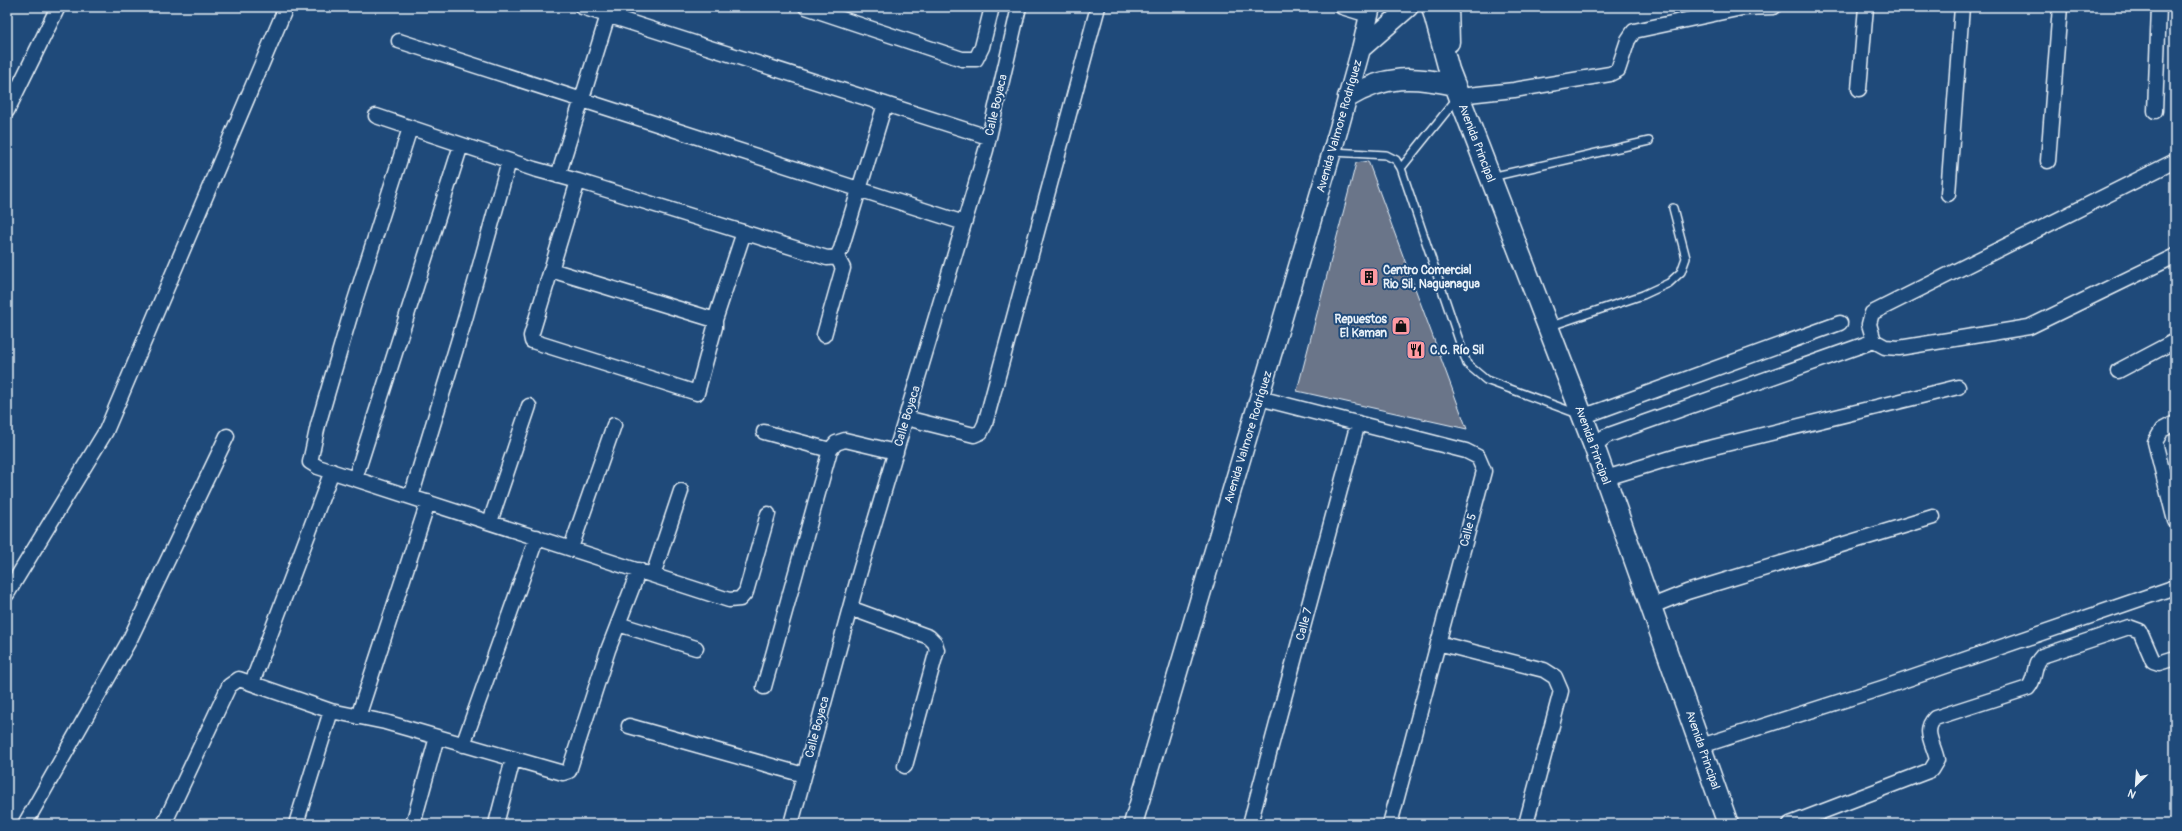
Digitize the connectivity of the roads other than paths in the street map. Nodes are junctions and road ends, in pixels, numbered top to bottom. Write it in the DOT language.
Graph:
graph roads {
  1 [pos="58,7"];
  2 [pos="298,7"];
  3 [pos="582,7"];
  4 [pos="806,7"];
  5 [pos="992,7"];
  6 [pos="1019,7"];
  7 [pos="1098,7"];
  8 [pos="1342,7"];
  9 [pos="1409,7"];
  10 [pos="1432,7"];
  11 [pos="1448,7"];
  12 [pos="1774,7"];
  13 [pos="1866,7"];
  14 [pos="1962,7"];
  15 [pos="2060,7"];
  16 [pos="2159,7"];
  17 [pos="285,9"];
  18 [pos="1369,11"];
  19 [pos="608,15"];
  20 [pos="399,41"];
  21 [pos="1361,49"];
  22 [pos="1454,84"];
  23 [pos="1859,89"];
  24 [pos="1348,97"];
  25 [pos="582,100"];
  26 [pos="885,104"];
  27 [pos="7,111"];
  28 [pos="2155,111"];
  29 [pos="376,116"];
  30 [pos="410,128"];
  31 [pos="988,137"];
  32 [pos="1649,141"];
  33 [pos="461,145"];
  34 [pos="1332,152"];
  35 [pos="509,161"];
  36 [pos="2048,161"];
  37 [pos="2175,161"];
  38 [pos="1401,168"];
  39 [pos="558,176"];
  40 [pos="1490,177"];
  41 [pos="578,181"];
  42 [pos="860,190"];
  43 [pos="1948,194"];
  44 [pos="1673,208"];
  45 [pos="964,223"];
  46 [pos="744,232"];
  47 [pos="2175,256"];
  48 [pos="837,257"];
  49 [pos="551,270"];
  50 [pos="715,320"];
  51 [pos="1840,323"];
  52 [pos="1548,327"];
  53 [pos="824,335"];
  54 [pos="1874,341"];
  55 [pos="2175,342"];
  56 [pos="2118,371"];
  57 [pos="1958,387"];
  58 [pos="1259,398"];
  59 [pos="529,406"];
  60 [pos="1582,415"];
  61 [pos="906,418"];
  62 [pos="1358,423"];
  63 [pos="2175,423"];
  64 [pos="614,426"];
  65 [pos="764,432"];
  66 [pos="227,436"];
  67 [pos="1594,446"];
  68 [pos="830,450"];
  69 [pos="896,452"];
  70 [pos="332,471"];
  71 [pos="1606,478"];
  72 [pos="356,479"];
  73 [pos="681,491"];
  74 [pos="411,497"];
  75 [pos="428,502"];
  76 [pos="768,514"];
  77 [pos="1934,517"];
  78 [pos="2175,521"];
  79 [pos="490,522"];
  80 [pos="537,537"];
  81 [pos="570,548"];
  82 [pos="639,570"];
  83 [pos="653,575"];
  84 [pos="2175,587"];
  85 [pos="7,594"];
  86 [pos="1652,606"];
  87 [pos="850,608"];
  88 [pos="618,624"];
  89 [pos="1438,643"];
  90 [pos="696,648"];
  91 [pos="2175,658"];
  92 [pos="252,683"];
  93 [pos="764,687"];
  94 [pos="331,711"];
  95 [pos="358,717"];
  96 [pos="628,726"];
  97 [pos="437,737"];
  98 [pos="463,744"];
  99 [pos="1701,746"];
  100 [pos="513,759"];
  101 [pos="905,766"];
  102 [pos="804,775"];
  103 [pos="25,824"];
  104 [pos="164,824"];
  105 [pos="296,824"];
  106 [pos="413,824"];
  107 [pos="496,824"];
  108 [pos="791,824"];
  109 [pos="1133,824"];
  110 [pos="1250,824"];
  111 [pos="1390,824"];
  112 [pos="1526,824"];
  113 [pos="1728,824"];
  114 [pos="1790,824"];
  1 -- 27 [label="street"];
  2 -- 17 [label="street"];
  3 -- 19 [label="street"];
  4 -- 5 [label="street"];
  6 -- 31 [label="street, Calle Boyaca"];
  7 -- 61 [label="street"];
  8 -- 18 [label="street"];
  9 -- 21 [label="street"];
  10 -- 22 [label="main road"];
  11 -- 22 [label="main road"];
  12 -- 22 [label="street"];
  13 -- 23 [label="street"];
  14 -- 43 [label="street"];
  15 -- 36 [label="street"];
  16 -- 28 [label="street"];
  17 -- 85 [label="street"];
  18 -- 21 [label="street, Avenida Valmore Rodríguez"];
  19 -- 25 [label="street"];
  19 -- 26 [label="street"];
  20 -- 25 [label="street"];
  21 -- 24 [label="street, Avenida Valmore Rodríguez"];
  22 -- 24 [label="main road"];
  22 -- 38 [label="lane"];
  22 -- 40 [label="main road, Avenida Principal"];
  24 -- 34 [label="street, Avenida Valmore Rodríguez"];
  25 -- 39 [label="street"];
  25 -- 42 [label="street"];
  26 -- 31 [label="street"];
  26 -- 42 [label="street"];
  29 -- 30 [label="street"];
  30 -- 33 [label="street"];
  30 -- 70 [label="street"];
  31 -- 45 [label="street, Calle Boyaca"];
  32 -- 40 [label="lane"];
  33 -- 35 [label="street"];
  33 -- 72 [label="street"];
  34 -- 38 [label="lane"];
  34 -- 58 [label="street, Avenida Valmore Rodríguez"];
  35 -- 39 [label="street"];
  35 -- 74 [label="street"];
  37 -- 54 [label="street"];
  38 -- 60 [label="lane"];
  39 -- 41 [label="street"];
  40 -- 52 [label="main road, Avenida Principal"];
  41 -- 46 [label="street"];
  41 -- 49 [label="street"];
  42 -- 45 [label="street"];
  42 -- 48 [label="street"];
  44 -- 52 [label="lane"];
  45 -- 61 [label="street, Calle Boyaca"];
  46 -- 48 [label="street"];
  46 -- 50 [label="street"];
  47 -- 54 [label="street"];
  48 -- 53 [label="street"];
  49 -- 50 [label="street"];
  49 -- 50 [label="street"];
  51 -- 60 [label="street"];
  52 -- 60 [label="main road, Avenida Principal"];
  54 -- 67 [label="street"];
  55 -- 56 [label="street"];
  57 -- 71 [label="street"];
  58 -- 62 [label="street, Calle 5"];
  58 -- 109 [label="street, Avenida Valmore Rodríguez"];
  59 -- 79 [label="street"];
  60 -- 67 [label="main road, Avenida Principal"];
  61 -- 69 [label="street, Calle Boyaca"];
  62 -- 89 [label="street, Calle 5"];
  62 -- 110 [label="street, Calle 7"];
  63 -- 78 [label="street"];
  64 -- 81 [label="street"];
  65 -- 68 [label="street"];
  66 -- 103 [label="street"];
  67 -- 71 [label="main road, Avenida Principal"];
  68 -- 69 [label="street"];
  68 -- 93 [label="street"];
  69 -- 87 [label="street, Calle Boyaca"];
  70 -- 72 [label="street"];
  70 -- 92 [label="street"];
  71 -- 86 [label="main road, Avenida Principal"];
  72 -- 74 [label="street"];
  73 -- 83 [label="street"];
  74 -- 75 [label="street"];
  75 -- 79 [label="street"];
  75 -- 95 [label="street"];
  76 -- 83 [label="street"];
  77 -- 86 [label="street"];
  79 -- 80 [label="street"];
  80 -- 81 [label="street"];
  80 -- 98 [label="street"];
  81 -- 82 [label="street"];
  82 -- 83 [label="street"];
  82 -- 88 [label="street"];
  84 -- 99 [label="street"];
  86 -- 99 [label="main road, Avenida Principal"];
  87 -- 101 [label="street"];
  87 -- 102 [label="street, Calle Boyaca"];
  88 -- 90 [label="street"];
  88 -- 100 [label="street"];
  89 -- 111 [label="street, Calle 5"];
  89 -- 112 [label="street"];
  91 -- 114 [label="street"];
  92 -- 94 [label="street"];
  92 -- 104 [label="street"];
  94 -- 95 [label="street"];
  94 -- 105 [label="street"];
  95 -- 97 [label="street"];
  96 -- 102 [label="street"];
  97 -- 98 [label="street"];
  97 -- 106 [label="street"];
  98 -- 100 [label="street"];
  99 -- 113 [label="main road, Avenida Principal"];
  100 -- 107 [label="street"];
  102 -- 108 [label="street, Calle Boyaca"];
}
